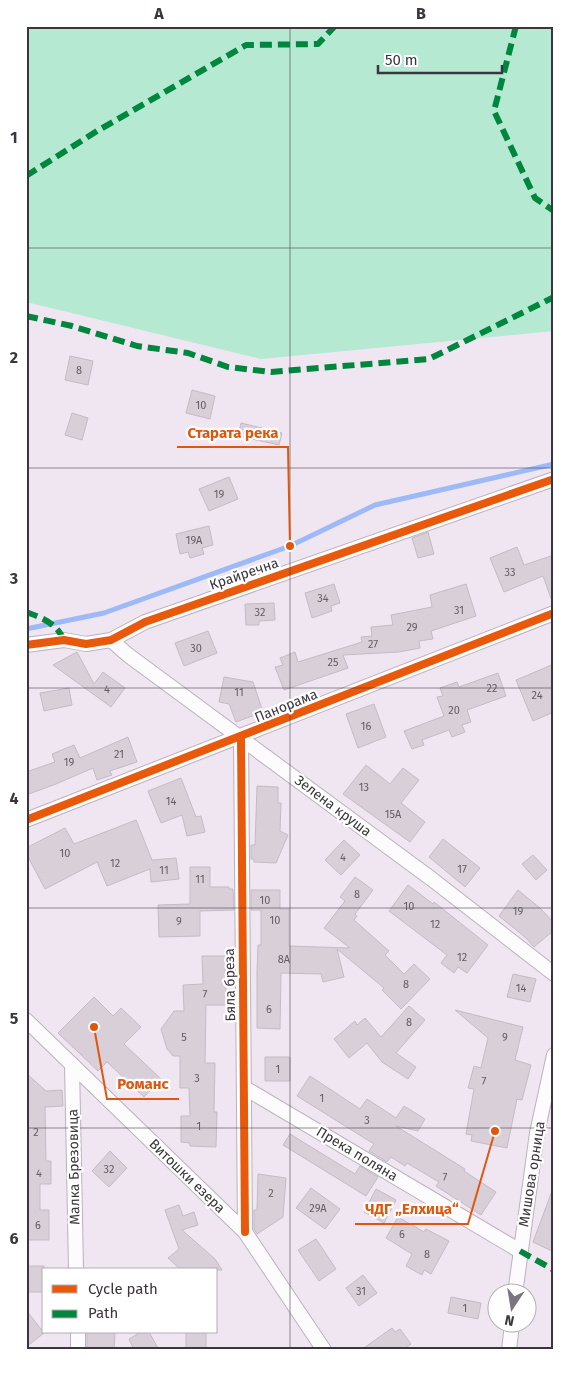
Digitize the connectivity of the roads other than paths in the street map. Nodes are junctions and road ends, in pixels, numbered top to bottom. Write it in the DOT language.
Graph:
graph roads {
  1 [pos="554,479"];
  2 [pos="554,613"];
  3 [pos="111,640"];
  4 [pos="26,644"];
  5 [pos="241,737"];
  6 [pos="26,820"];
  7 [pos="554,974"];
  8 [pos="26,1020"];
  9 [pos="554,1055"];
  10 [pos="72,1064"];
  11 [pos="245,1088"];
  12 [pos="245,1232"];
  13 [pos="520,1251"];
  14 [pos="76,1268"];
  15 [pos="516,1284"];
  16 [pos="78,1334"];
  17 [pos="511,1334"];
  18 [pos="78,1350"];
  19 [pos="324,1350"];
  20 [pos="509,1350"];
  1 -- 3 [label="street, Крайречна"];
  2 -- 5 [label="street, Панорама"];
  3 -- 4 [label="street, Крайречна"];
  3 -- 5 [label="street, Зелена круша"];
  5 -- 6 [label="street, Панорама"];
  5 -- 7 [label="street, Зелена круша"];
  5 -- 11 [label="street, Бяла бреза"];
  8 -- 10 [label="street, Витошки езера"];
  9 -- 13 [label="street, Мишова орница"];
  10 -- 12 [label="street, Витошки езера"];
  10 -- 14 [label="street, Малка Брезовица"];
  11 -- 12 [label="street, Бяла бреза"];
  11 -- 13 [label="street, Прека поляна"];
  12 -- 19 [label="street, Витошки езера"];
  13 -- 15 [label="street, Мишова орница"];
  16 -- 18 [label="street"];
  17 -- 20 [label="street"];
}
